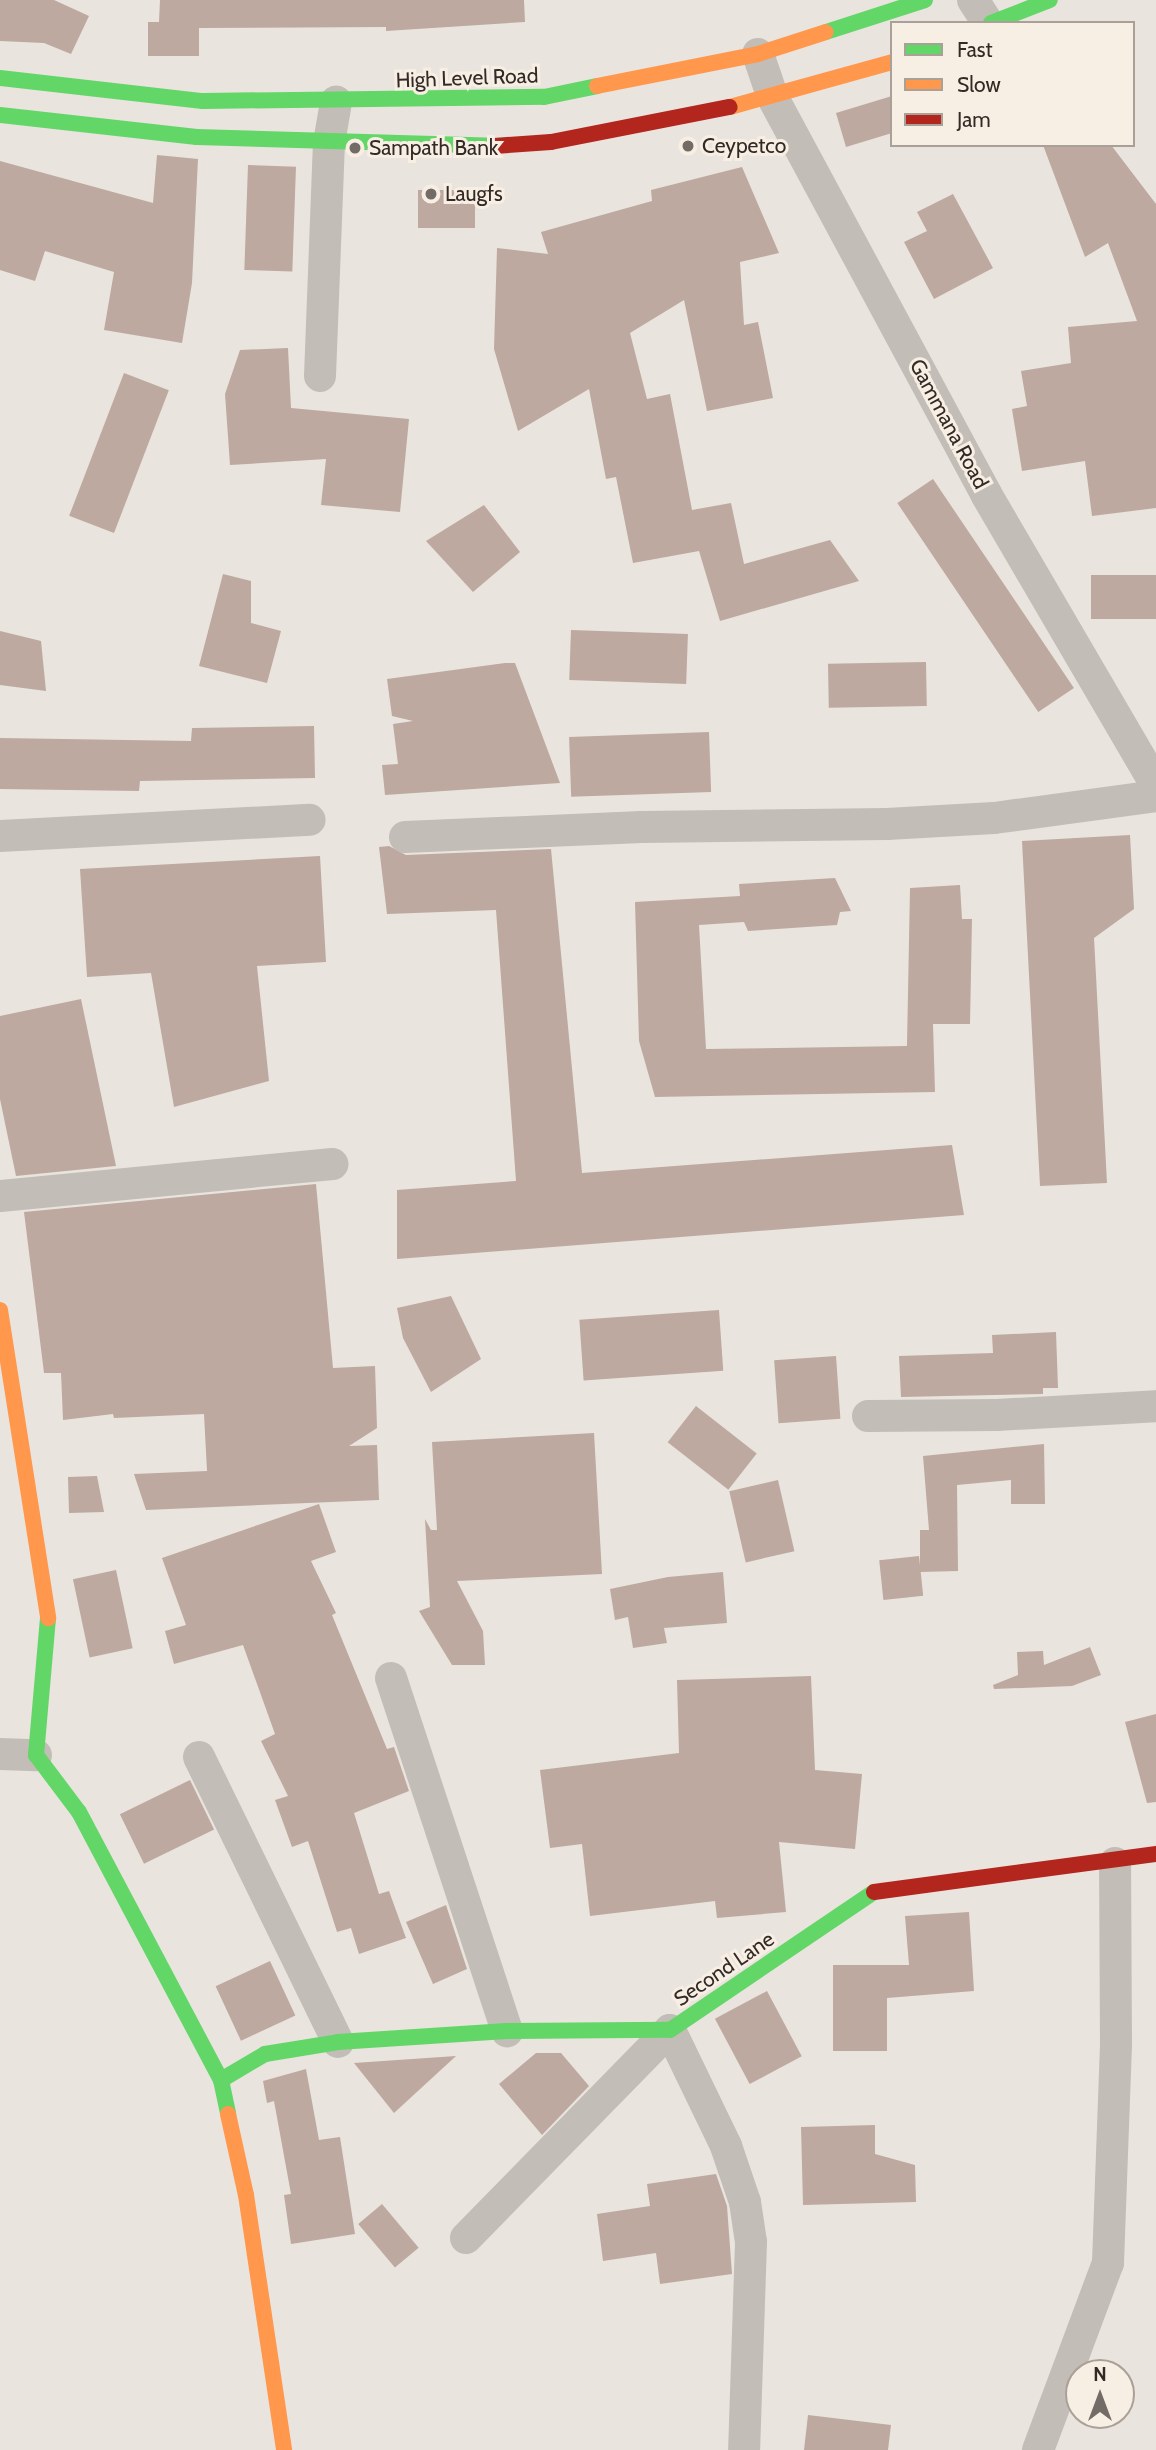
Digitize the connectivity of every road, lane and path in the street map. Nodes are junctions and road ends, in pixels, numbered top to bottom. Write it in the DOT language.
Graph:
graph roads {
  1 [pos="925,0"];
  2 [pos="973,0"];
  3 [pos="1050,0"];
  4 [pos="989,21"];
  5 [pos="995,21"];
  6 [pos="758,54"];
  7 [pos="890,63"];
  8 [pos="0,78"];
  9 [pos="773,98"];
  10 [pos="335,102"];
  11 [pos="0,116"];
  12 [pos="329,144"];
  13 [pos="320,376"];
  14 [pos="1156,785"];
  15 [pos="1156,796"];
  16 [pos="310,820"];
  17 [pos="0,836"];
  18 [pos="404,837"];
  19 [pos="332,1164"];
  20 [pos="0,1196"];
  21 [pos="0,1310"];
  22 [pos="1156,1406"];
  23 [pos="868,1416"];
  24 [pos="391,1678"];
  25 [pos="0,1754"];
  26 [pos="36,1755"];
  27 [pos="199,1756"];
  28 [pos="1156,1854"];
  29 [pos="1115,1863"];
  30 [pos="670,2030"];
  31 [pos="507,2031"];
  32 [pos="338,2042"];
  33 [pos="221,2080"];
  34 [pos="466,2238"];
  35 [pos="284,2450"];
  36 [pos="744,2450"];
  37 [pos="1038,2450"];
  1 -- 6 [label="main road, High Level Road"];
  2 -- 4 [label="street"];
  3 -- 5 [label="main road"];
  6 -- 9 [label="street, Gammana Road"];
  6 -- 10 [label="main road, High Level Road"];
  7 -- 9 [label="main road"];
  8 -- 10 [label="main road, High Level Road"];
  9 -- 12 [label="main road"];
  9 -- 14 [label="street, Gammana Road"];
  10 -- 12 [label="street"];
  11 -- 12 [label="main road"];
  12 -- 13 [label="street"];
  15 -- 18 [label="street"];
  16 -- 17 [label="street"];
  19 -- 20 [label="street"];
  21 -- 26 [label="main road"];
  22 -- 23 [label="street"];
  24 -- 31 [label="street"];
  25 -- 26 [label="street"];
  26 -- 33 [label="main road"];
  27 -- 32 [label="street"];
  28 -- 29 [label="main road, Second Lane"];
  29 -- 30 [label="main road, Second Lane"];
  29 -- 37 [label="street"];
  30 -- 31 [label="main road, Second Lane"];
  30 -- 34 [label="street"];
  30 -- 36 [label="street"];
  31 -- 32 [label="main road, Second Lane"];
  32 -- 33 [label="main road, Second Lane"];
  33 -- 35 [label="main road"];
}
